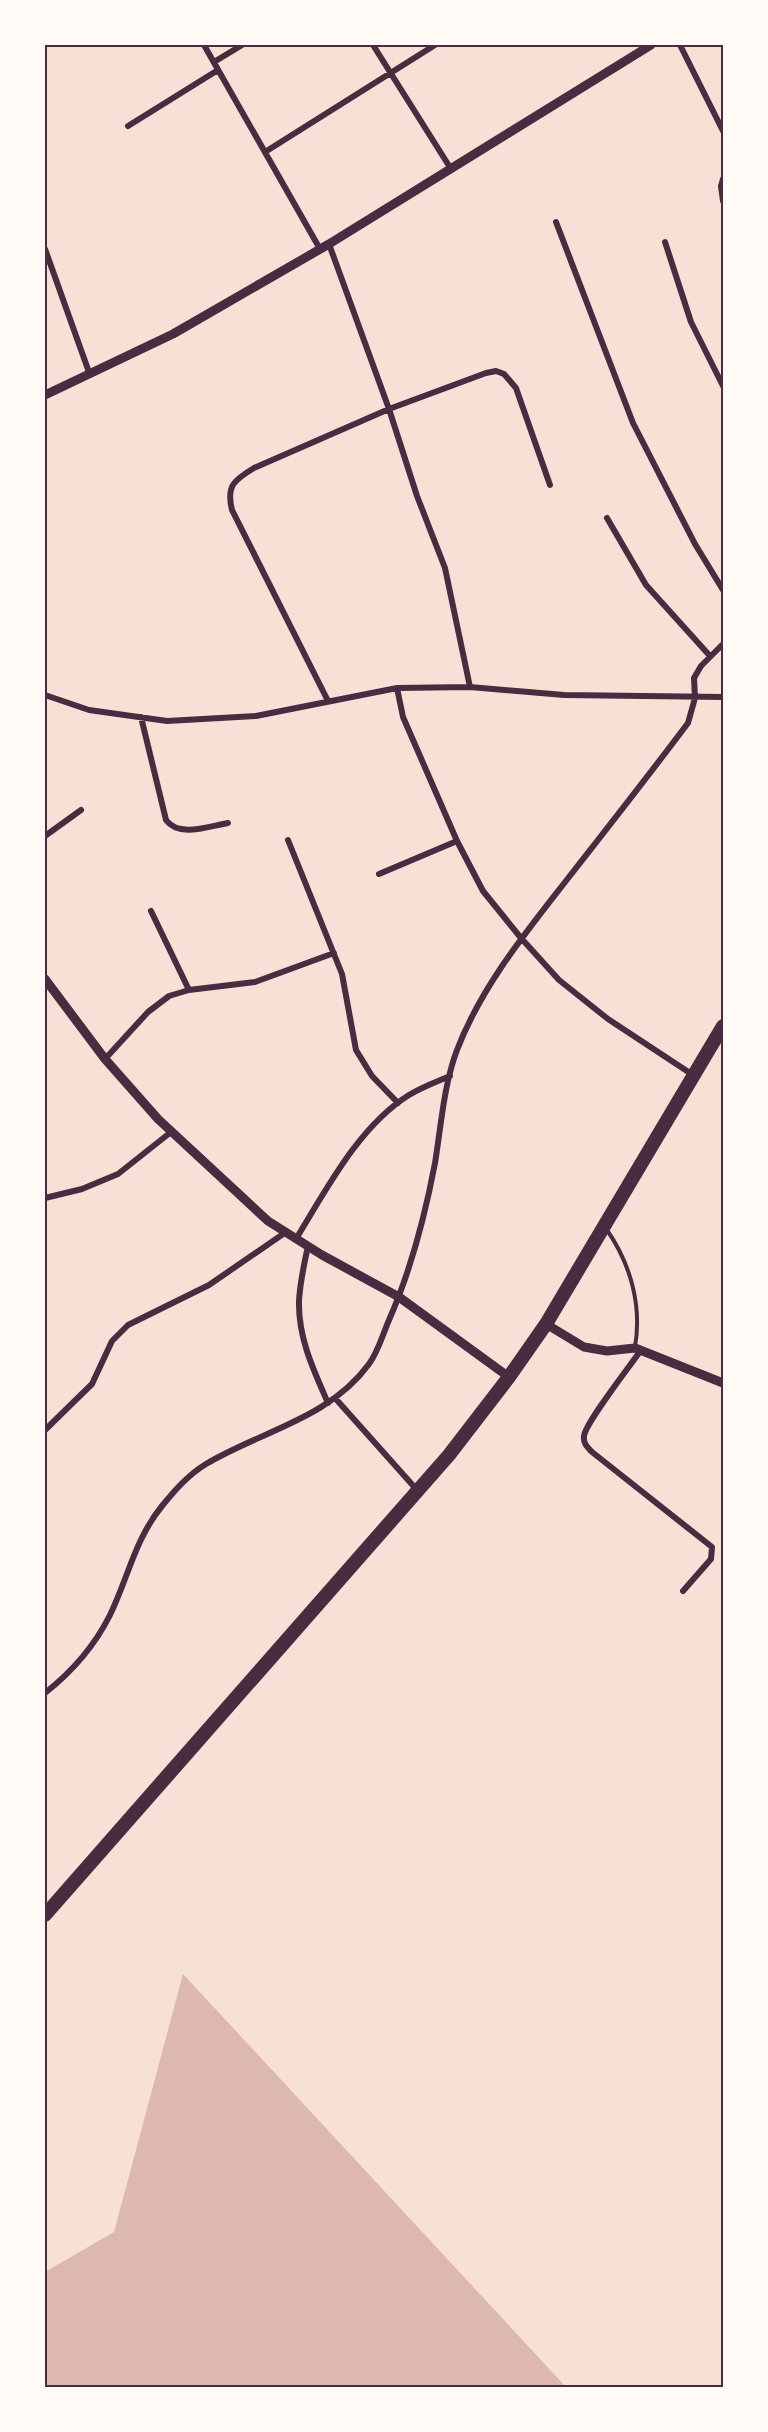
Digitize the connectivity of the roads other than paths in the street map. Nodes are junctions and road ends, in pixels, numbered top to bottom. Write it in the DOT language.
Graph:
graph roads {
  1 [pos="204,45"];
  2 [pos="242,45"];
  3 [pos="374,45"];
  4 [pos="435,45"];
  5 [pos="651,45"];
  6 [pos="680,45"];
  7 [pos="214,62"];
  8 [pos="218,70"];
  9 [pos="390,72"];
  10 [pos="128,126"];
  11 [pos="723,131"];
  12 [pos="265,152"];
  13 [pos="451,169"];
  14 [pos="723,179"];
  15 [pos="723,201"];
  16 [pos="556,222"];
  17 [pos="665,242"];
  18 [pos="325,246"];
  19 [pos="45,249"];
  20 [pos="90,376"];
  21 [pos="723,386"];
  22 [pos="45,395"];
  23 [pos="389,409"];
  24 [pos="550,484"];
  25 [pos="607,518"];
  26 [pos="723,590"];
  27 [pos="723,644"];
  28 [pos="710,656"];
  29 [pos="397,687"];
  30 [pos="470,687"];
  31 [pos="45,695"];
  32 [pos="723,697"];
  33 [pos="695,698"];
  34 [pos="328,702"];
  35 [pos="141,717"];
  36 [pos="81,810"];
  37 [pos="228,823"];
  38 [pos="45,836"];
  39 [pos="288,840"];
  40 [pos="457,840"];
  41 [pos="378,874"];
  42 [pos="151,911"];
  43 [pos="521,938"];
  44 [pos="334,953"];
  45 [pos="45,979"];
  46 [pos="189,990"];
  47 [pos="723,1026"];
  48 [pos="105,1059"];
  49 [pos="450,1076"];
  50 [pos="694,1076"];
  51 [pos="398,1103"];
  52 [pos="171,1132"];
  53 [pos="45,1198"];
  54 [pos="605,1227"];
  55 [pos="286,1232"];
  56 [pos="296,1239"];
  57 [pos="308,1246"];
  58 [pos="399,1297"];
  59 [pos="546,1324"];
  60 [pos="638,1349"];
  61 [pos="509,1377"];
  62 [pos="723,1383"];
  63 [pos="335,1398"];
  64 [pos="328,1403"];
  65 [pos="45,1430"];
  66 [pos="417,1490"];
  67 [pos="683,1590"];
  68 [pos="45,1694"];
  69 [pos="45,1915"];
  1 -- 7 [label="street"];
  2 -- 7 [label="street"];
  3 -- 9 [label="street"];
  4 -- 9 [label="street"];
  5 -- 13 [label="street"];
  6 -- 11 [label="street"];
  7 -- 8 [label="street"];
  8 -- 10 [label="street"];
  8 -- 12 [label="street"];
  9 -- 12 [label="street"];
  9 -- 13 [label="street"];
  12 -- 18 [label="street"];
  13 -- 18 [label="street"];
  14 -- 15 [label="street"];
  16 -- 26 [label="street"];
  17 -- 21 [label="street"];
  18 -- 20 [label="street"];
  18 -- 23 [label="street"];
  19 -- 20 [label="street"];
  20 -- 22 [label="street"];
  23 -- 24 [label="street"];
  23 -- 30 [label="street"];
  23 -- 34 [label="street"];
  25 -- 28 [label="street"];
  27 -- 28 [label="street"];
  28 -- 33 [label="street"];
  29 -- 30 [label="street"];
  29 -- 34 [label="street"];
  29 -- 40 [label="street"];
  30 -- 33 [label="street"];
  31 -- 35 [label="street"];
  32 -- 33 [label="street"];
  33 -- 43 [label="street"];
  34 -- 35 [label="street"];
  35 -- 37 [label="street"];
  36 -- 38 [label="street"];
  39 -- 44 [label="street"];
  40 -- 41 [label="street"];
  40 -- 43 [label="street"];
  42 -- 46 [label="street"];
  43 -- 49 [label="street"];
  43 -- 50 [label="street"];
  44 -- 46 [label="street"];
  44 -- 51 [label="street"];
  45 -- 48 [label="street"];
  46 -- 48 [label="street"];
  47 -- 50 [label="highway"];
  48 -- 52 [label="street"];
  49 -- 51 [label="street"];
  49 -- 58 [label="street"];
  50 -- 54 [label="highway"];
  51 -- 56 [label="street"];
  52 -- 53 [label="street"];
  52 -- 55 [label="street"];
  54 -- 59 [label="highway"];
  54 -- 60 [label="lane"];
  55 -- 56 [label="street"];
  55 -- 65 [label="street"];
  56 -- 57 [label="street"];
  57 -- 58 [label="street"];
  57 -- 64 [label="street"];
  58 -- 61 [label="street"];
  58 -- 63 [label="street"];
  59 -- 60 [label="street"];
  59 -- 61 [label="highway"];
  60 -- 62 [label="street"];
  60 -- 67 [label="street"];
  61 -- 66 [label="highway"];
  63 -- 64 [label="street"];
  63 -- 66 [label="street"];
  64 -- 68 [label="street"];
  66 -- 69 [label="highway"];
}
